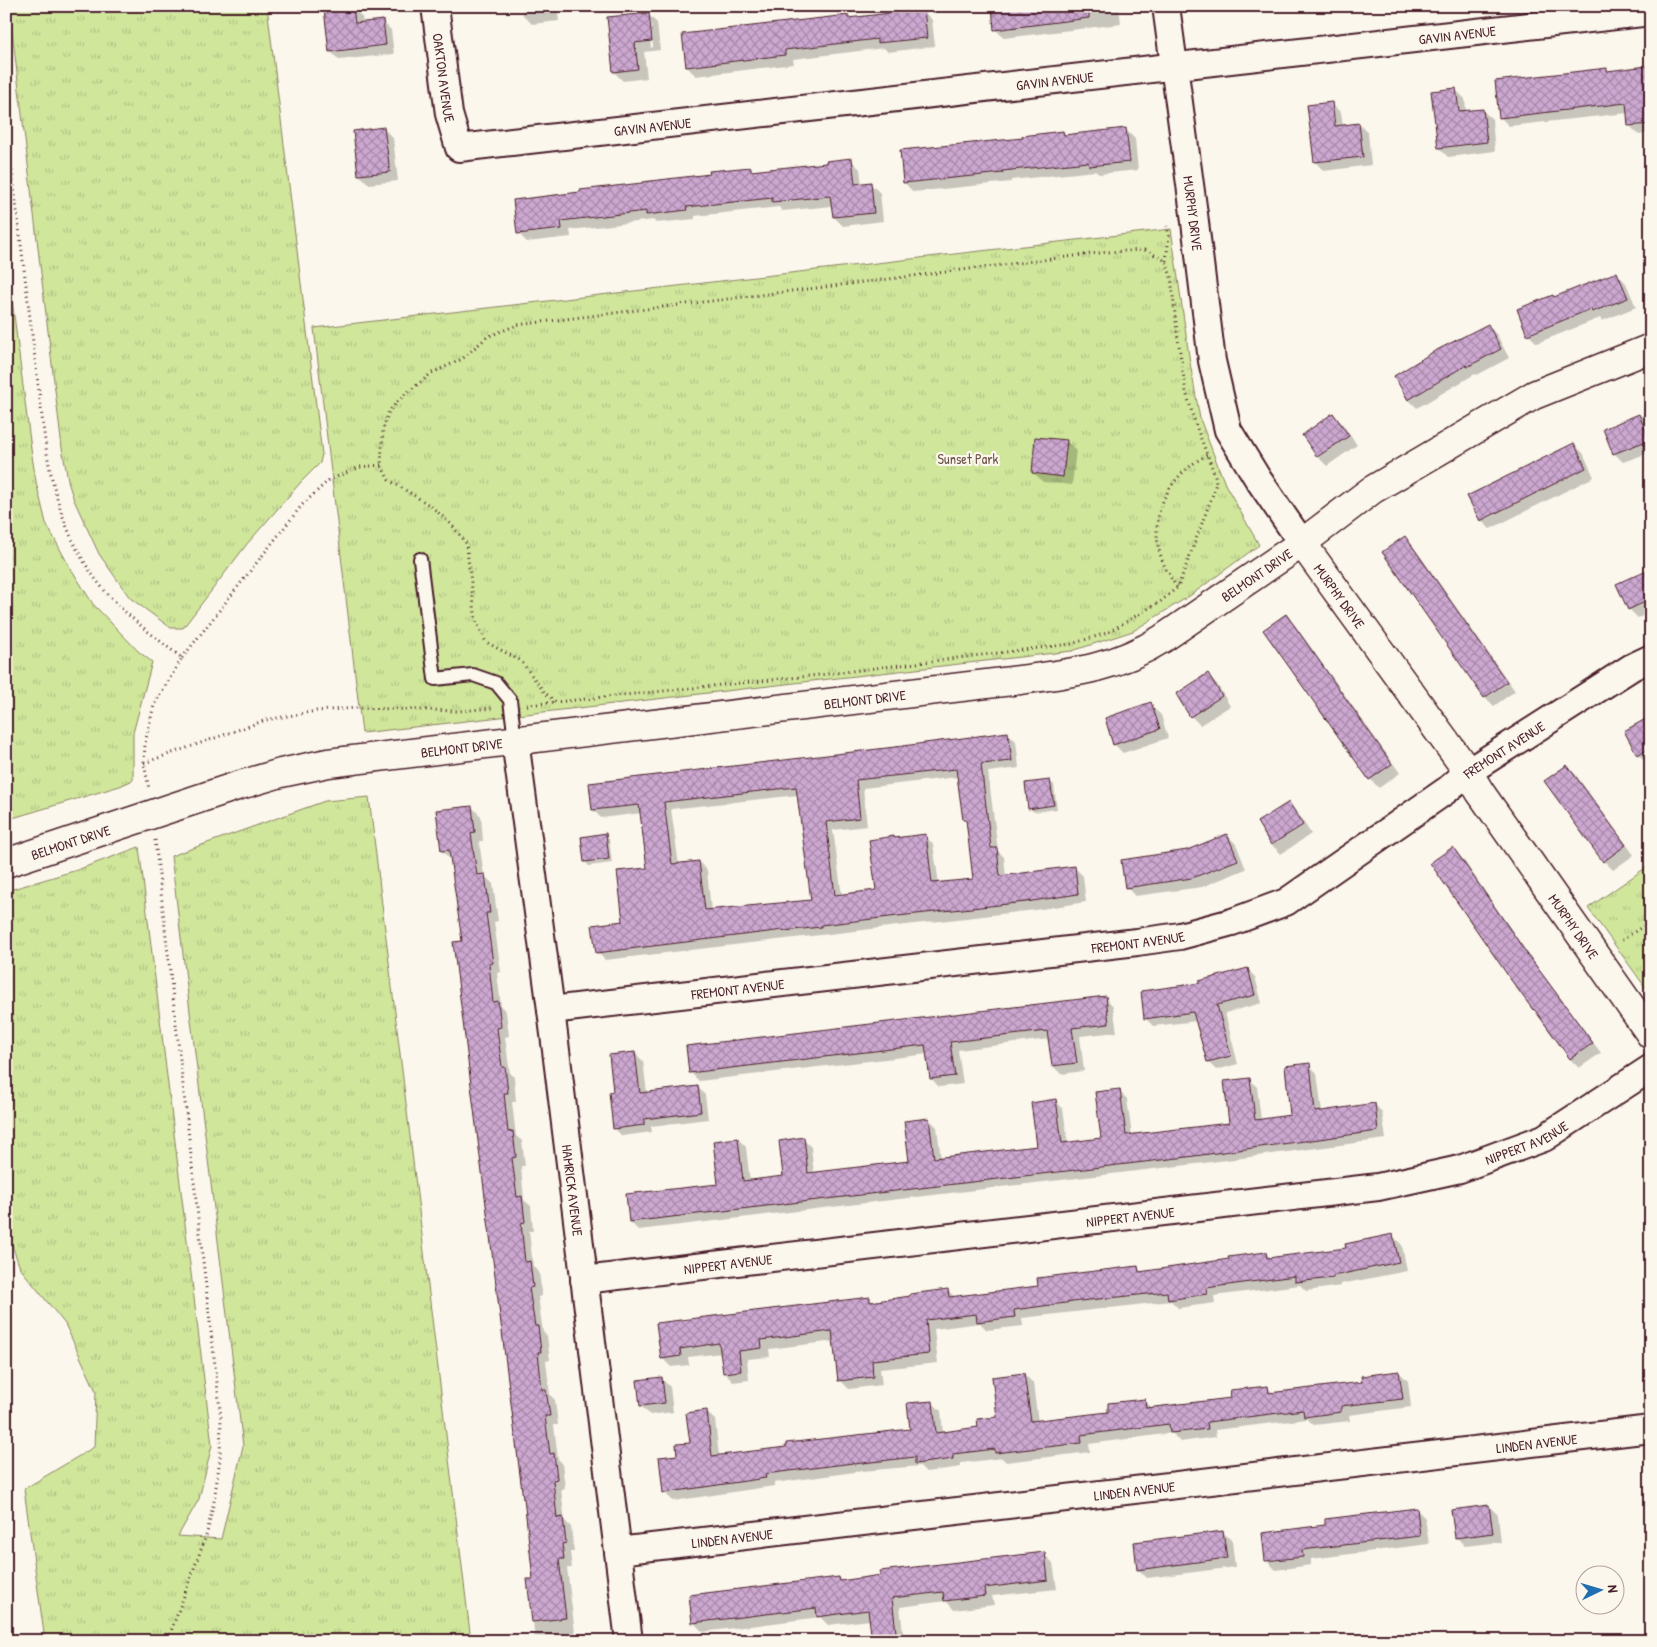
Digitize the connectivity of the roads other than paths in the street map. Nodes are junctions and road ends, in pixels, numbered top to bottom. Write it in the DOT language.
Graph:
graph roads {
  1 [pos="435,6"];
  2 [pos="1166,6"];
  3 [pos="1651,12"];
  4 [pos="1174,66"];
  5 [pos="460,148"];
  6 [pos="1651,348"];
  7 [pos="1302,543"];
  8 [pos="420,558"];
  9 [pos="1651,658"];
  10 [pos="515,740"];
  11 [pos="1468,772"];
  12 [pos="6,863"];
  13 [pos="551,1010"];
  14 [pos="1651,1035"];
  15 [pos="1651,1068"];
  16 [pos="584,1280"];
  17 [pos="1651,1429"];
  18 [pos="618,1551"];
  19 [pos="629,1641"];
  1 -- 5 [label="street, OAKTON AVENUE"];
  2 -- 4 [label="street, MURPHY DRIVE"];
  3 -- 4 [label="street, GAVIN AVENUE"];
  4 -- 5 [label="street, GAVIN AVENUE"];
  4 -- 7 [label="street, MURPHY DRIVE"];
  6 -- 7 [label="street, BELMONT DRIVE"];
  7 -- 10 [label="street, BELMONT DRIVE"];
  7 -- 11 [label="street, MURPHY DRIVE"];
  8 -- 10 [label="lane"];
  9 -- 11 [label="street, FREMONT AVENUE"];
  10 -- 12 [label="street, BELMONT DRIVE"];
  10 -- 13 [label="street, HAMRICK AVENUE"];
  11 -- 13 [label="street, FREMONT AVENUE"];
  11 -- 14 [label="street, MURPHY DRIVE"];
  13 -- 16 [label="street, HAMRICK AVENUE"];
  15 -- 16 [label="street, NIPPERT AVENUE"];
  16 -- 18 [label="street, HAMRICK AVENUE"];
  17 -- 18 [label="street, LINDEN AVENUE"];
  18 -- 19 [label="street, HAMRICK AVENUE"];
}
